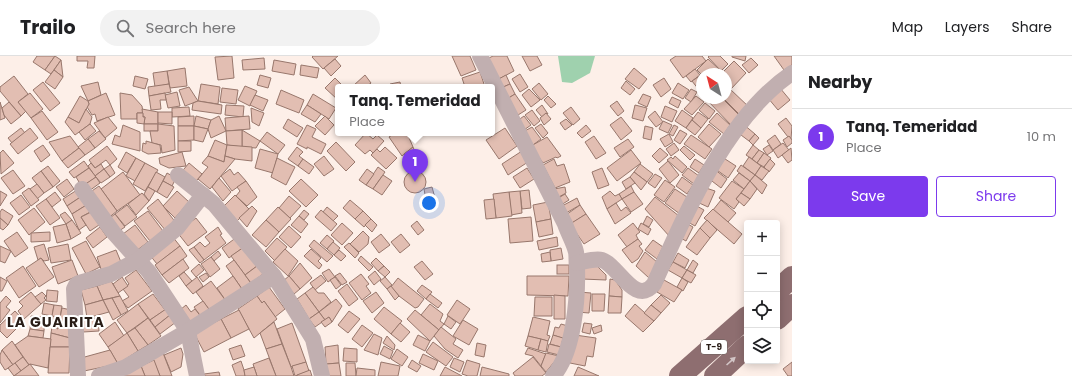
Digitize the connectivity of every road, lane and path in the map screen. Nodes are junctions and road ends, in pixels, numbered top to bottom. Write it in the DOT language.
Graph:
graph roads {
  1 [pos="480,56"];
  2 [pos="792,73"];
  3 [pos="494,84"];
  4 [pos="495,86"];
  5 [pos="178,175"];
  6 [pos="82,189"];
  7 [pos="203,195"];
  8 [pos="138,260"];
  9 [pos="576,263"];
  10 [pos="274,276"];
  11 [pos="792,277"];
  12 [pos="780,288"];
  13 [pos="792,305"];
  14 [pos="780,316"];
  15 [pos="744,320"];
  16 [pos="188,331"];
  17 [pos="744,349"];
  18 [pos="78,376"];
  19 [pos="99,376"];
  20 [pos="197,376"];
  21 [pos="322,376"];
  22 [pos="553,376"];
  23 [pos="680,376"];
  24 [pos="715,376"];
  1 -- 3 [label="street"];
  2 -- 9 [label="street"];
  4 -- 9 [label="street"];
  5 -- 7 [label="street"];
  6 -- 8 [label="street"];
  7 -- 8 [label="street"];
  7 -- 10 [label="street"];
  8 -- 16 [label="street"];
  8 -- 18 [label="street"];
  9 -- 22 [label="street"];
  10 -- 16 [label="street"];
  10 -- 21 [label="street"];
  11 -- 12 [label="highway"];
  13 -- 14 [label="highway"];
  15 -- 23 [label="highway, T-9"];
  16 -- 19 [label="street"];
  16 -- 20 [label="street"];
  24 -- 17 [label="highway, T-9, one-way"];
}
